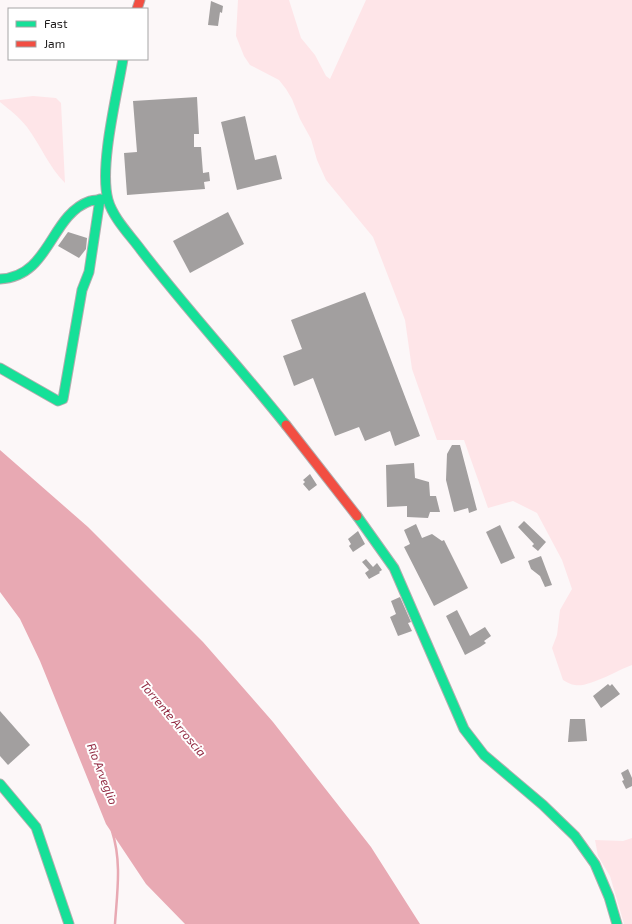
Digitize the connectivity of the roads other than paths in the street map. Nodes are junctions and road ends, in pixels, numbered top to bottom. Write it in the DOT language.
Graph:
graph roads {
  1 [pos="123,60"];
  2 [pos="104,199"];
  3 [pos="0,280"];
  4 [pos="0,368"];
  5 [pos="0,784"];
  6 [pos="69,924"];
  7 [pos="617,924"];
  1 -- 2 [label="main road"];
  2 -- 3 [label="main road"];
  2 -- 4 [label="main road"];
  2 -- 7 [label="main road"];
  5 -- 6 [label="main road"];
}
